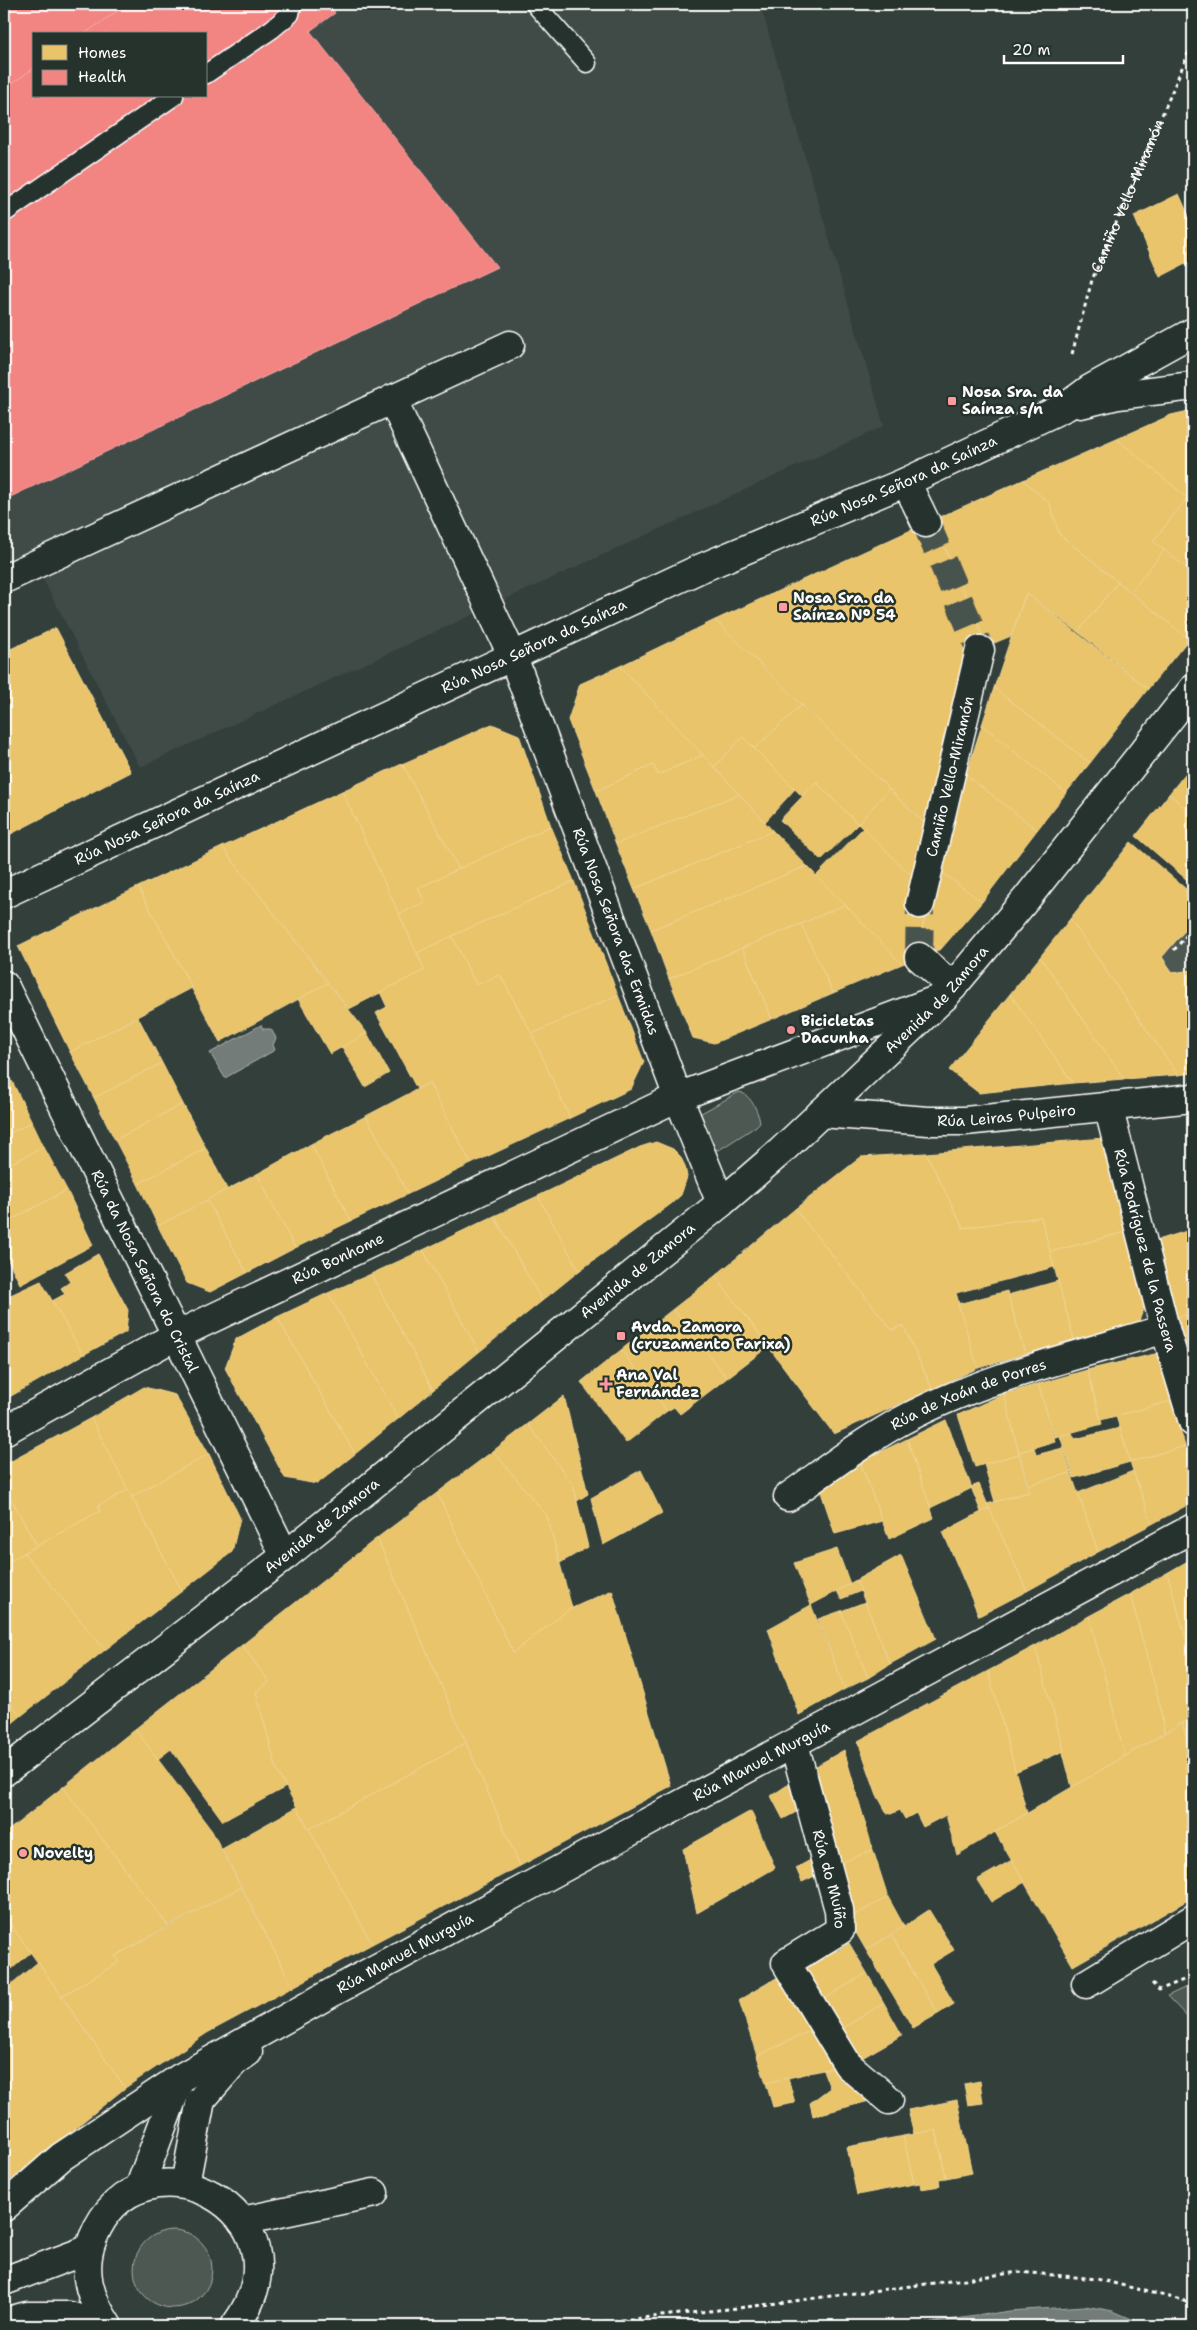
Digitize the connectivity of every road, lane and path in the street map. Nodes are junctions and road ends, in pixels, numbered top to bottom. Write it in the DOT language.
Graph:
graph roads {
  1 [pos="292,4"];
  2 [pos="535,4"];
  3 [pos="1193,42"];
  4 [pos="587,63"];
  5 [pos="208,73"];
  6 [pos="171,98"];
  7 [pos="4,213"];
  8 [pos="1193,332"];
  9 [pos="510,345"];
  10 [pos="1072,354"];
  11 [pos="1193,386"];
  12 [pos="392,399"];
  13 [pos="1067,406"];
  14 [pos="906,482"];
  15 [pos="926,523"];
  16 [pos="4,579"];
  17 [pos="980,650"];
  18 [pos="513,657"];
  19 [pos="1193,688"];
  20 [pos="4,894"];
  21 [pos="920,904"];
  22 [pos="1193,928"];
  23 [pos="1174,950"];
  24 [pos="919,957"];
  25 [pos="4,985"];
  26 [pos="949,992"];
  27 [pos="678,1097"];
  28 [pos="1193,1098"];
  29 [pos="1108,1106"];
  30 [pos="821,1113"];
  31 [pos="721,1203"];
  32 [pos="1165,1329"];
  33 [pos="177,1335"];
  34 [pos="1193,1422"];
  35 [pos="4,1431"];
  36 [pos="788,1497"];
  37 [pos="1193,1528"];
  38 [pos="286,1556"];
  39 [pos="794,1744"];
  40 [pos="4,1772"];
  41 [pos="1193,1919"];
  42 [pos="1086,1984"];
  43 [pos="331,1993"];
  44 [pos="180,2078"];
  45 [pos="889,2100"];
  46 [pos="186,2184"];
  47 [pos="139,2189"];
  48 [pos="374,2193"];
  49 [pos="4,2208"];
  50 [pos="242,2221"];
  51 [pos="88,2250"];
  52 [pos="4,2281"];
  53 [pos="1193,2303"];
  54 [pos="4,2322"];
  55 [pos="102,2326"];
  56 [pos="108,2326"];
  57 [pos="235,2326"];
  58 [pos="565,2326"];
  1 -- 5 [label="lane"];
  2 -- 4 [label="lane"];
  3 -- 10 [label="path, Camiño Vello-Miramón"];
  6 -- 7 [label="lane"];
  8 -- 13 [label="street"];
  9 -- 12 [label="street"];
  11 -- 13 [label="street"];
  12 -- 16 [label="street"];
  12 -- 18 [label="street, Rúa Nosa Señora das Ermidas"];
  13 -- 14 [label="street, Rúa Nosa Señora da Saínza"];
  14 -- 15 [label="street"];
  14 -- 18 [label="street, Rúa Nosa Señora da Saínza"];
  17 -- 21 [label="street, Camiño Vello-Miramón"];
  18 -- 20 [label="street, Rúa Nosa Señora da Saínza"];
  18 -- 27 [label="street, Rúa Nosa Señora das Ermidas"];
  19 -- 26 [label="street, Avenida de Zamora"];
  22 -- 23 [label="path"];
  24 -- 26 [label="street"];
  25 -- 33 [label="street, Rúa da Nosa Señora do Cristal"];
  26 -- 27 [label="street, Rúa Bonhome"];
  26 -- 30 [label="street, Avenida de Zamora"];
  27 -- 31 [label="street, Rúa Nosa Señora das Ermidas"];
  27 -- 33 [label="street, Rúa Bonhome"];
  28 -- 29 [label="street, Rúa Leiras Pulpeiro"];
  29 -- 30 [label="street, Rúa Leiras Pulpeiro"];
  29 -- 32 [label="street, Rúa Rodríguez de la Passera"];
  30 -- 31 [label="street, Avenida de Zamora"];
  31 -- 38 [label="street, Avenida de Zamora"];
  32 -- 34 [label="street, Rúa Rodríguez de la Passera"];
  32 -- 36 [label="street, Rúa de Xoán de Porres"];
  33 -- 35 [label="street, Rúa Bonhome"];
  33 -- 38 [label="street, Rúa da Nosa Señora do Cristal"];
  37 -- 39 [label="street, Rúa Manuel Murguía"];
  38 -- 40 [label="street, Avenida de Zamora"];
  39 -- 43 [label="street, Rúa Manuel Murguía"];
  39 -- 45 [label="street, Rúa do Muíño"];
  41 -- 42 [label="street"];
  43 -- 44 [label="street, Rúa Manuel Murguía"];
  43 -- 46 [label="street, Rúa Manuel Murguía"];
  44 -- 47 [label="street"];
  44 -- 49 [label="street, Rúa Manuel Murguía"];
  46 -- 47 [label="street"];
  46 -- 50 [label="street"];
  47 -- 51 [label="street"];
  48 -- 50 [label="street"];
  50 -- 57 [label="street"];
  51 -- 52 [label="street"];
  51 -- 56 [label="street"];
  53 -- 58 [label="path"];
  54 -- 55 [label="street"];
}
